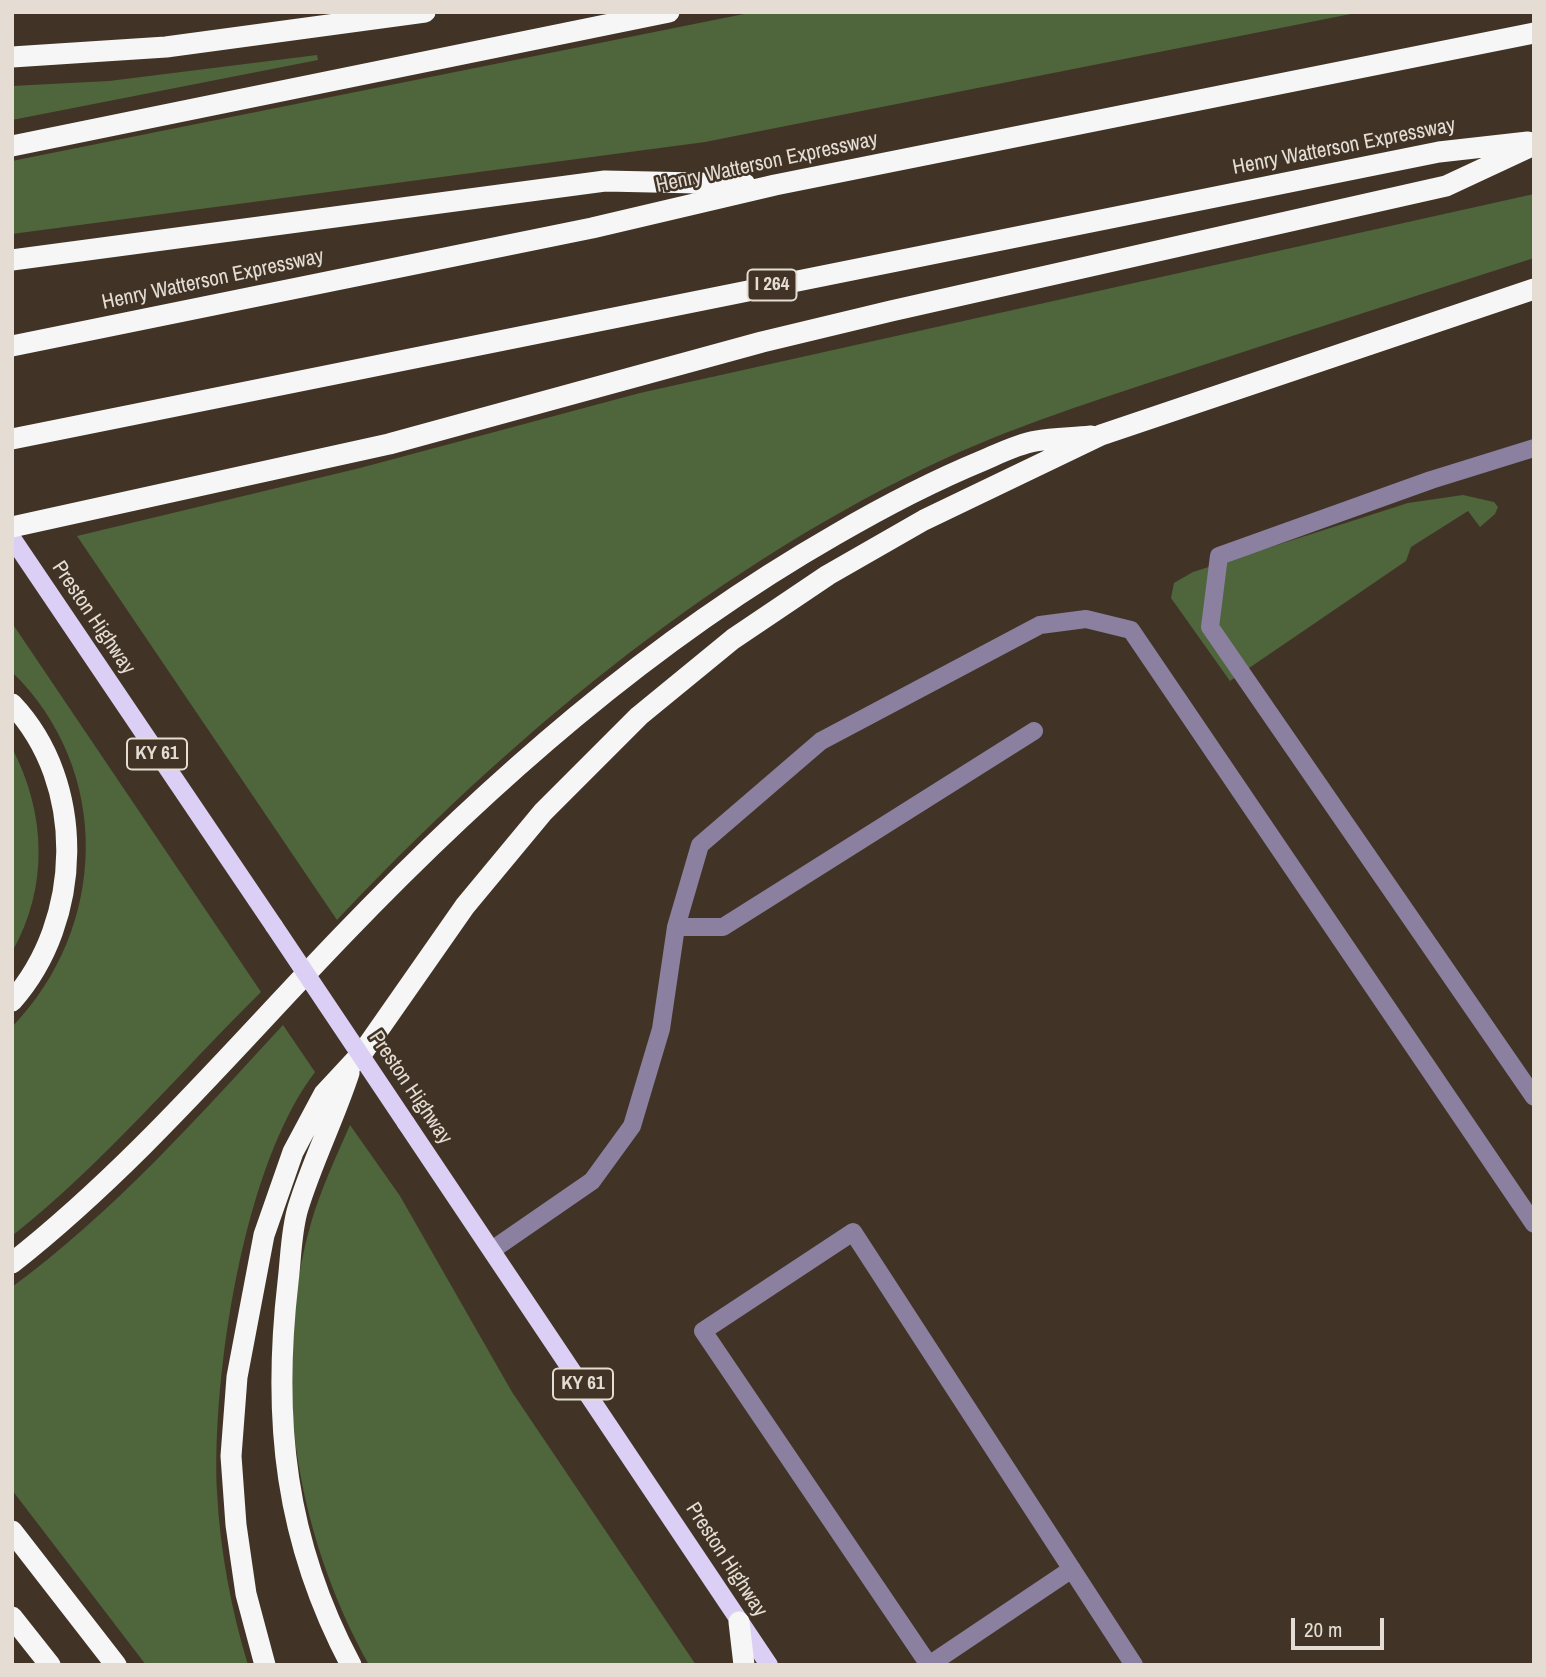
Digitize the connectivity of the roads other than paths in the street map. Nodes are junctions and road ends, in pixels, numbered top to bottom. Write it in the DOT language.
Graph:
graph roads {
  1 [pos="425,12"];
  2 [pos="669,12"];
  3 [pos="1534,33"];
  4 [pos="12,57"];
  5 [pos="1534,144"];
  6 [pos="12,146"];
  7 [pos="775,185"];
  8 [pos="12,260"];
  9 [pos="1534,289"];
  10 [pos="12,346"];
  11 [pos="1101,435"];
  12 [pos="12,439"];
  13 [pos="1534,448"];
  14 [pos="12,527"];
  15 [pos="12,538"];
  16 [pos="12,704"];
  17 [pos="1034,731"];
  18 [pos="676,927"];
  19 [pos="12,1001"];
  20 [pos="352,1064"];
  21 [pos="1534,1097"];
  22 [pos="1534,1224"];
  23 [pos="492,1250"];
  24 [pos="12,1262"];
  25 [pos="12,1531"];
  26 [pos="1072,1569"];
  27 [pos="12,1617"];
  28 [pos="739,1622"];
  29 [pos="50,1665"];
  30 [pos="116,1665"];
  31 [pos="265,1665"];
  32 [pos="351,1665"];
  33 [pos="744,1665"];
  34 [pos="769,1665"];
  35 [pos="929,1665"];
  36 [pos="1135,1665"];
  1 -- 4 [label="highway"];
  2 -- 6 [label="highway"];
  3 -- 7 [label="highway, Henry Watterson Expressway"];
  5 -- 12 [label="highway, Henry Watterson Expressway / I 264"];
  5 -- 14 [label="highway"];
  7 -- 8 [label="highway"];
  7 -- 10 [label="highway, Henry Watterson Expressway"];
  9 -- 11 [label="highway"];
  11 -- 20 [label="highway"];
  11 -- 24 [label="highway"];
  13 -- 21 [label="lane"];
  15 -- 23 [label="main road, Preston Highway / KY 61, bridge"];
  16 -- 19 [label="highway"];
  17 -- 18 [label="lane"];
  18 -- 22 [label="lane"];
  18 -- 23 [label="lane"];
  20 -- 31 [label="highway"];
  20 -- 32 [label="highway"];
  23 -- 28 [label="main road, Preston Highway / KY 61"];
  25 -- 30 [label="highway"];
  26 -- 35 [label="lane"];
  26 -- 35 [label="lane"];
  26 -- 36 [label="lane"];
  27 -- 29 [label="highway"];
  28 -- 33 [label="highway"];
  28 -- 34 [label="main road, Preston Highway / KY 61"];
}
